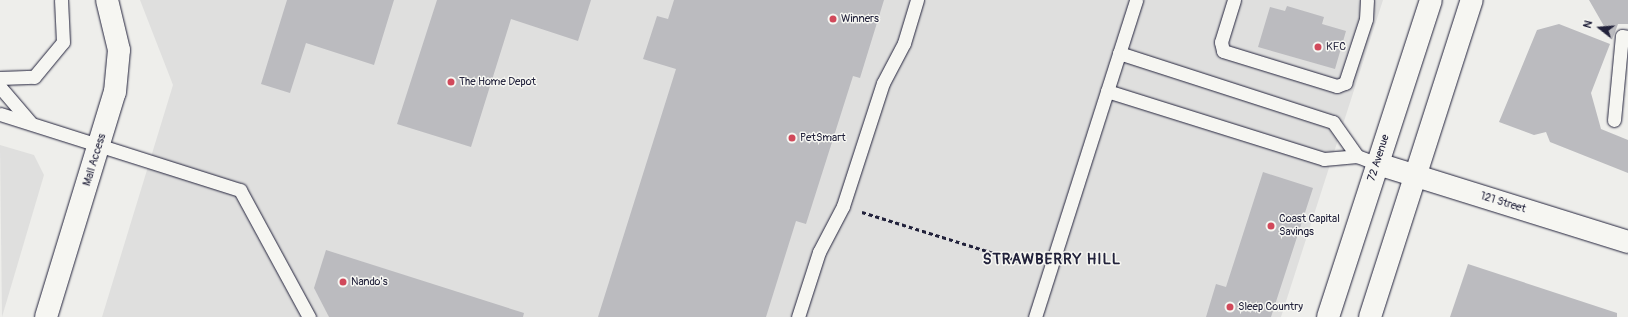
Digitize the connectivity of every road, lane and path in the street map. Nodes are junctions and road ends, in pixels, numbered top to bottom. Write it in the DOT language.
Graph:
graph roads {
  1 [pos="61,0"];
  2 [pos="107,0"];
  3 [pos="917,0"];
  4 [pos="1136,0"];
  5 [pos="1234,0"];
  6 [pos="1367,0"];
  7 [pos="1431,0"];
  8 [pos="1472,0"];
  9 [pos="1628,37"];
  10 [pos="1119,53"];
  11 [pos="0,78"];
  12 [pos="0,87"];
  13 [pos="1107,91"];
  14 [pos="0,114"];
  15 [pos="1614,120"];
  16 [pos="32,123"];
  17 [pos="100,144"];
  18 [pos="1357,156"];
  19 [pos="1378,164"];
  20 [pos="1416,176"];
  21 [pos="856,210"];
  22 [pos="1628,242"];
  23 [pos="1029,264"];
  24 [pos="46,317"];
  25 [pos="309,317"];
  26 [pos="798,317"];
  27 [pos="1035,317"];
  28 [pos="1328,317"];
  29 [pos="1370,317"];
  1 -- 11 [label="lane"];
  2 -- 17 [label="main road, Mall Access"];
  3 -- 26 [label="lane"];
  4 -- 10 [label="lane"];
  5 -- 6 [label="lane"];
  7 -- 19 [label="main road, 72 Avenue"];
  8 -- 20 [label="main road"];
  9 -- 15 [label="lane"];
  10 -- 13 [label="lane"];
  10 -- 18 [label="lane"];
  12 -- 16 [label="lane"];
  13 -- 18 [label="lane"];
  13 -- 27 [label="lane"];
  14 -- 16 [label="lane"];
  16 -- 17 [label="lane"];
  17 -- 24 [label="main road, Mall Access"];
  17 -- 25 [label="lane"];
  18 -- 19 [label="lane"];
  19 -- 20 [label="main road, 121 Street"];
  19 -- 28 [label="main road, 72 Avenue"];
  20 -- 22 [label="main road, 121 Street"];
  20 -- 29 [label="main road"];
  21 -- 23 [label="path"];
}
